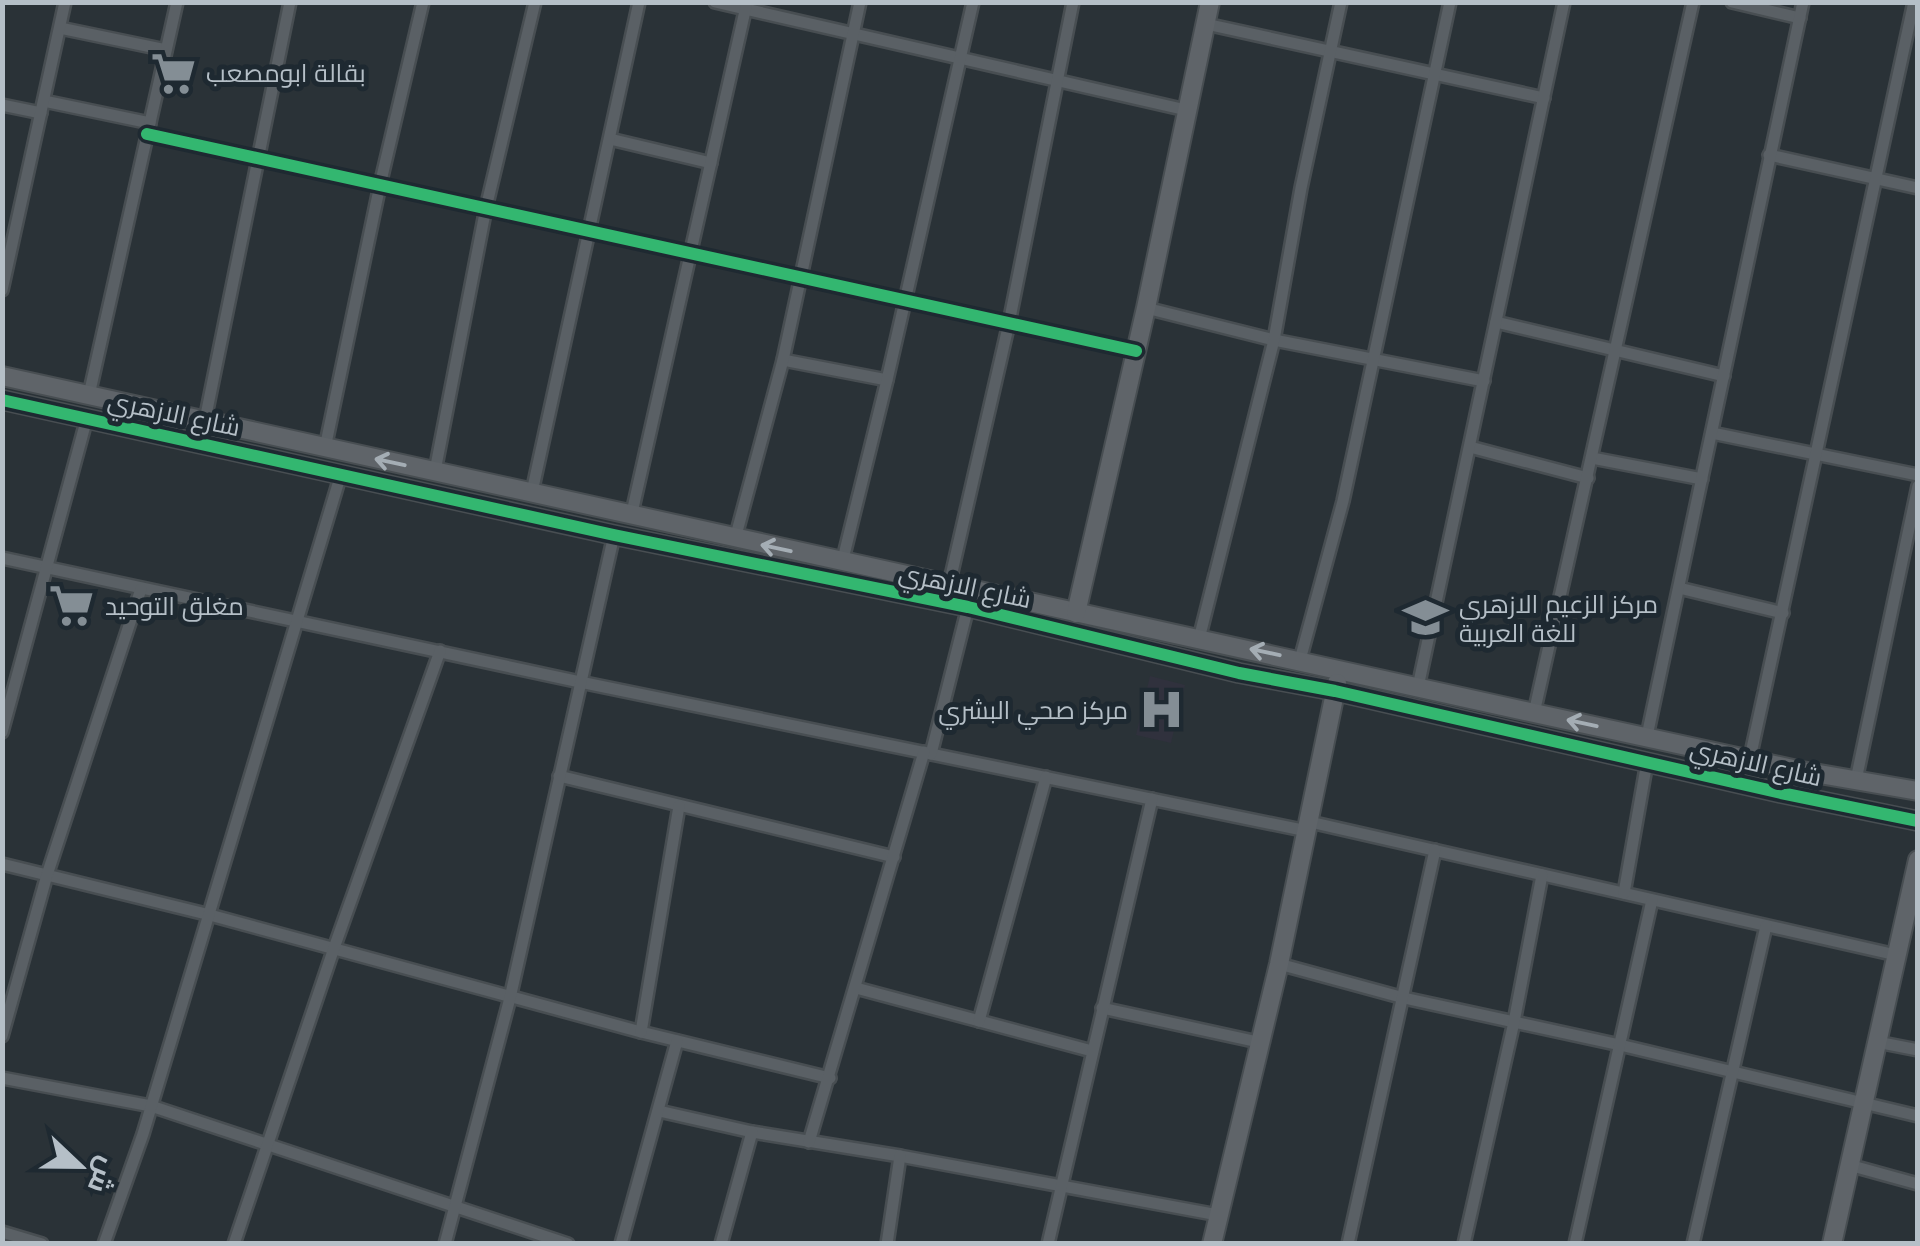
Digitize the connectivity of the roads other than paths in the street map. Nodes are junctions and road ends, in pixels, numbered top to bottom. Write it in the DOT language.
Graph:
graph roads {
  1 [pos="66,2"];
  2 [pos="176,2"];
  3 [pos="290,2"];
  4 [pos="423,2"];
  5 [pos="535,2"];
  6 [pos="639,2"];
  7 [pos="715,2"];
  8 [pos="860,2"];
  9 [pos="972,2"];
  10 [pos="1072,2"];
  11 [pos="1210,2"];
  12 [pos="1341,2"];
  13 [pos="1450,2"];
  14 [pos="1564,2"];
  15 [pos="1693,2"];
  16 [pos="1732,2"];
  17 [pos="1803,2"];
  18 [pos="1914,2"];
  19 [pos="746,6"];
  20 [pos="1800,18"];
  21 [pos="1206,24"];
  22 [pos="60,28"];
  23 [pos="854,34"];
  24 [pos="166,50"];
  25 [pos="1904,52"];
  26 [pos="1330,53"];
  27 [pos="1918,56"];
  28 [pos="961,59"];
  29 [pos="1435,74"];
  30 [pos="1057,81"];
  31 [pos="1544,98"];
  32 [pos="2,105"];
  33 [pos="43,107"];
  34 [pos="1186,110"];
  35 [pos="149,129"];
  36 [pos="610,139"];
  37 [pos="1769,156"];
  38 [pos="258,158"];
  39 [pos="711,162"];
  40 [pos="1876,179"];
  41 [pos="380,185"];
  42 [pos="1918,188"];
  43 [pos="486,208"];
  44 [pos="591,231"];
  45 [pos="691,253"];
  46 [pos="801,277"];
  47 [pos="2,290"];
  48 [pos="904,300"];
  49 [pos="1146,308"];
  50 [pos="1496,322"];
  51 [pos="1009,323"];
  52 [pos="1274,340"];
  53 [pos="1136,350"];
  54 [pos="1616,350"];
  55 [pos="783,360"];
  56 [pos="1373,360"];
  57 [pos="2,376"];
  58 [pos="1724,376"];
  59 [pos="887,380"];
  60 [pos="1484,381"];
  61 [pos="89,395"];
  62 [pos="2,400"];
  63 [pos="87,418"];
  64 [pos="205,420"];
  65 [pos="1712,432"];
  66 [pos="1470,447"];
  67 [pos="325,448"];
  68 [pos="1818,453"];
  69 [pos="1592,458"];
  70 [pos="435,471"];
  71 [pos="341,474"];
  72 [pos="1918,476"];
  73 [pos="1588,478"];
  74 [pos="1702,479"];
  75 [pos="1918,486"];
  76 [pos="532,492"];
  77 [pos="631,517"];
  78 [pos="614,535"];
  79 [pos="735,539"];
  80 [pos="2,558"];
  81 [pos="842,562"];
  82 [pos="49,568"];
  83 [pos="949,585"];
  84 [pos="141,588"];
  85 [pos="1679,588"];
  86 [pos="968,607"];
  87 [pos="1076,612"];
  88 [pos="1784,614"];
  89 [pos="299,621"];
  90 [pos="1200,638"];
  91 [pos="440,652"];
  92 [pos="1300,660"];
  93 [pos="1339,670"];
  94 [pos="580,682"];
  95 [pos="1418,687"];
  96 [pos="1335,691"];
  97 [pos="1534,714"];
  98 [pos="2,732"];
  99 [pos="1647,736"];
  100 [pos="928,753"];
  101 [pos="1750,758"];
  102 [pos="1648,762"];
  103 [pos="559,776"];
  104 [pos="1046,778"];
  105 [pos="1856,780"];
  106 [pos="1918,791"];
  107 [pos="1152,799"];
  108 [pos="679,806"];
  109 [pos="1918,821"];
  110 [pos="1308,826"];
  111 [pos="1435,850"];
  112 [pos="894,856"];
  113 [pos="1918,860"];
  114 [pos="2,864"];
  115 [pos="1542,874"];
  116 [pos="47,875"];
  117 [pos="1624,893"];
  118 [pos="1652,900"];
  119 [pos="210,915"];
  120 [pos="1766,926"];
  121 [pos="334,948"];
  122 [pos="1896,956"];
  123 [pos="1279,964"];
  124 [pos="856,988"];
  125 [pos="510,998"];
  126 [pos="1404,998"];
  127 [pos="1102,1008"];
  128 [pos="979,1022"];
  129 [pos="1514,1022"];
  130 [pos="641,1032"];
  131 [pos="2,1036"];
  132 [pos="677,1040"];
  133 [pos="1258,1042"];
  134 [pos="1877,1042"];
  135 [pos="1620,1045"];
  136 [pos="1918,1050"];
  137 [pos="1092,1052"];
  138 [pos="1733,1072"];
  139 [pos="2,1078"];
  140 [pos="830,1078"];
  141 [pos="1863,1105"];
  142 [pos="151,1106"];
  143 [pos="659,1110"];
  144 [pos="1918,1116"];
  145 [pos="752,1132"];
  146 [pos="809,1142"];
  147 [pos="268,1146"];
  148 [pos="900,1156"];
  149 [pos="1850,1165"];
  150 [pos="1061,1184"];
  151 [pos="1918,1184"];
  152 [pos="455,1208"];
  153 [pos="1218,1215"];
  154 [pos="2,1232"];
  155 [pos="1216,1243"];
  156 [pos="42,1244"];
  157 [pos="104,1244"];
  158 [pos="234,1244"];
  159 [pos="445,1244"];
  160 [pos="568,1244"];
  161 [pos="622,1244"];
  162 [pos="721,1244"];
  163 [pos="887,1244"];
  164 [pos="1048,1244"];
  165 [pos="1348,1244"];
  166 [pos="1464,1244"];
  167 [pos="1575,1244"];
  168 [pos="1693,1244"];
  169 [pos="1832,1244"];
  1 -- 22 [label="street"];
  2 -- 24 [label="street"];
  3 -- 38 [label="street"];
  4 -- 41 [label="street"];
  5 -- 43 [label="street"];
  6 -- 36 [label="street"];
  7 -- 19 [label="street"];
  8 -- 23 [label="street"];
  9 -- 28 [label="street"];
  10 -- 30 [label="street"];
  11 -- 21 [label="street"];
  12 -- 26 [label="street"];
  13 -- 29 [label="street"];
  14 -- 31 [label="street"];
  15 -- 54 [label="street"];
  16 -- 20 [label="street"];
  17 -- 20 [label="street"];
  18 -- 25 [label="street"];
  19 -- 23 [label="street"];
  19 -- 39 [label="street"];
  20 -- 37 [label="street"];
  21 -- 26 [label="street"];
  21 -- 34 [label="street"];
  22 -- 24 [label="street"];
  22 -- 33 [label="street"];
  23 -- 28 [label="street"];
  23 -- 46 [label="street"];
  24 -- 35 [label="street"];
  25 -- 27 [label="street"];
  25 -- 40 [label="street"];
  26 -- 29 [label="street"];
  26 -- 52 [label="street"];
  28 -- 30 [label="street"];
  28 -- 48 [label="street"];
  29 -- 31 [label="street"];
  29 -- 56 [label="street"];
  30 -- 34 [label="street"];
  30 -- 51 [label="street"];
  31 -- 50 [label="street"];
  32 -- 33 [label="street"];
  33 -- 35 [label="street"];
  33 -- 47 [label="street"];
  34 -- 49 [label="street"];
  35 -- 38 [label="street"];
  35 -- 61 [label="street"];
  36 -- 39 [label="street"];
  36 -- 44 [label="street"];
  37 -- 40 [label="street"];
  37 -- 58 [label="street"];
  38 -- 41 [label="street"];
  38 -- 64 [label="street"];
  39 -- 45 [label="street"];
  40 -- 42 [label="street"];
  40 -- 68 [label="street"];
  41 -- 43 [label="street"];
  41 -- 67 [label="street"];
  43 -- 44 [label="street"];
  43 -- 70 [label="street"];
  44 -- 45 [label="street"];
  44 -- 76 [label="street"];
  45 -- 46 [label="street"];
  45 -- 77 [label="street"];
  46 -- 48 [label="street"];
  46 -- 55 [label="street"];
  48 -- 51 [label="street"];
  48 -- 59 [label="street"];
  49 -- 52 [label="street"];
  49 -- 53 [label="street"];
  50 -- 54 [label="street"];
  50 -- 60 [label="street"];
  51 -- 53 [label="street"];
  51 -- 83 [label="street"];
  52 -- 56 [label="street"];
  52 -- 90 [label="street"];
  53 -- 87 [label="street"];
  54 -- 58 [label="street"];
  54 -- 69 [label="street"];
  55 -- 59 [label="street"];
  55 -- 79 [label="street"];
  56 -- 60 [label="street"];
  56 -- 92 [label="street"];
  57 -- 61 [label="street, شارع الازهري"];
  58 -- 65 [label="street"];
  59 -- 81 [label="street"];
  60 -- 66 [label="street"];
  61 -- 64 [label="street, شارع الازهري"];
  62 -- 63 [label="street, شارع الازهري"];
  63 -- 71 [label="street, شارع الازهري"];
  63 -- 82 [label="street"];
  64 -- 67 [label="street, شارع الازهري"];
  65 -- 68 [label="street"];
  65 -- 74 [label="street"];
  66 -- 73 [label="street"];
  66 -- 95 [label="street"];
  70 -- 67 [label="street, شارع الازهري, one-way"];
  68 -- 72 [label="street"];
  68 -- 88 [label="street"];
  69 -- 73 [label="street"];
  69 -- 74 [label="street"];
  70 -- 76 [label="street, شارع الازهري"];
  71 -- 78 [label="street, شارع الازهري"];
  71 -- 89 [label="street"];
  73 -- 97 [label="street"];
  74 -- 85 [label="street"];
  75 -- 105 [label="street"];
  76 -- 77 [label="street, شارع الازهري"];
  77 -- 79 [label="street, شارع الازهري"];
  78 -- 86 [label="street, شارع الازهري"];
  78 -- 94 [label="street"];
  81 -- 79 [label="street, شارع الازهري, one-way"];
  80 -- 82 [label="street"];
  81 -- 83 [label="street, شارع الازهري"];
  82 -- 84 [label="street"];
  82 -- 98 [label="street"];
  83 -- 87 [label="street, شارع الازهري"];
  84 -- 89 [label="street"];
  84 -- 116 [label="street"];
  85 -- 88 [label="street"];
  85 -- 99 [label="street"];
  86 -- 96 [label="street, شارع الازهري"];
  86 -- 100 [label="street"];
  87 -- 90 [label="street, شارع الازهري"];
  88 -- 101 [label="street"];
  89 -- 91 [label="street"];
  89 -- 119 [label="street"];
  92 -- 90 [label="street, شارع الازهري, one-way"];
  91 -- 94 [label="street"];
  91 -- 121 [label="street"];
  92 -- 93 [label="street, شارع الازهري"];
  93 -- 95 [label="street, شارع الازهري"];
  93 -- 96 [label="street"];
  94 -- 100 [label="street"];
  94 -- 103 [label="street"];
  95 -- 97 [label="street, شارع الازهري"];
  96 -- 102 [label="street, شارع الازهري"];
  96 -- 110 [label="street"];
  99 -- 97 [label="street, شارع الازهري, one-way"];
  99 -- 101 [label="street, شارع الازهري"];
  100 -- 104 [label="street"];
  100 -- 112 [label="street"];
  101 -- 105 [label="street, شارع الازهري"];
  102 -- 109 [label="street, شارع الازهري"];
  102 -- 117 [label="street"];
  103 -- 108 [label="street"];
  103 -- 125 [label="street"];
  104 -- 107 [label="street"];
  104 -- 128 [label="street"];
  105 -- 106 [label="street, شارع الازهري"];
  107 -- 110 [label="street"];
  107 -- 127 [label="street"];
  108 -- 112 [label="street"];
  108 -- 130 [label="street"];
  110 -- 111 [label="street"];
  110 -- 123 [label="street"];
  111 -- 115 [label="street"];
  111 -- 126 [label="street"];
  112 -- 124 [label="street"];
  113 -- 122 [label="street"];
  114 -- 116 [label="street"];
  115 -- 117 [label="street"];
  115 -- 129 [label="street"];
  116 -- 119 [label="street"];
  116 -- 131 [label="street"];
  117 -- 118 [label="street"];
  118 -- 120 [label="street"];
  118 -- 135 [label="street"];
  119 -- 121 [label="street"];
  119 -- 142 [label="street"];
  120 -- 122 [label="street"];
  120 -- 138 [label="street"];
  121 -- 125 [label="street"];
  121 -- 147 [label="street"];
  122 -- 134 [label="street"];
  123 -- 126 [label="street"];
  123 -- 133 [label="street"];
  124 -- 128 [label="street"];
  124 -- 140 [label="street"];
  125 -- 130 [label="street"];
  125 -- 152 [label="street"];
  126 -- 129 [label="street"];
  126 -- 165 [label="street"];
  127 -- 133 [label="street"];
  127 -- 137 [label="street"];
  128 -- 137 [label="street"];
  129 -- 135 [label="street"];
  129 -- 166 [label="street"];
  130 -- 132 [label="street"];
  132 -- 140 [label="street"];
  132 -- 143 [label="street"];
  133 -- 153 [label="street"];
  134 -- 136 [label="street"];
  134 -- 141 [label="street"];
  135 -- 138 [label="street"];
  135 -- 167 [label="street"];
  137 -- 150 [label="street"];
  138 -- 141 [label="street"];
  138 -- 168 [label="street"];
  139 -- 142 [label="street"];
  140 -- 146 [label="street"];
  141 -- 144 [label="street"];
  141 -- 149 [label="street"];
  142 -- 147 [label="street"];
  142 -- 157 [label="street"];
  143 -- 145 [label="street"];
  143 -- 161 [label="street"];
  145 -- 146 [label="street"];
  145 -- 162 [label="street"];
  146 -- 148 [label="street"];
  147 -- 152 [label="street"];
  147 -- 158 [label="street"];
  148 -- 150 [label="street"];
  148 -- 163 [label="street"];
  149 -- 151 [label="street"];
  149 -- 169 [label="street"];
  150 -- 153 [label="street"];
  150 -- 164 [label="street"];
  152 -- 159 [label="street"];
  152 -- 160 [label="street"];
  153 -- 155 [label="street"];
  154 -- 156 [label="street"];
}
